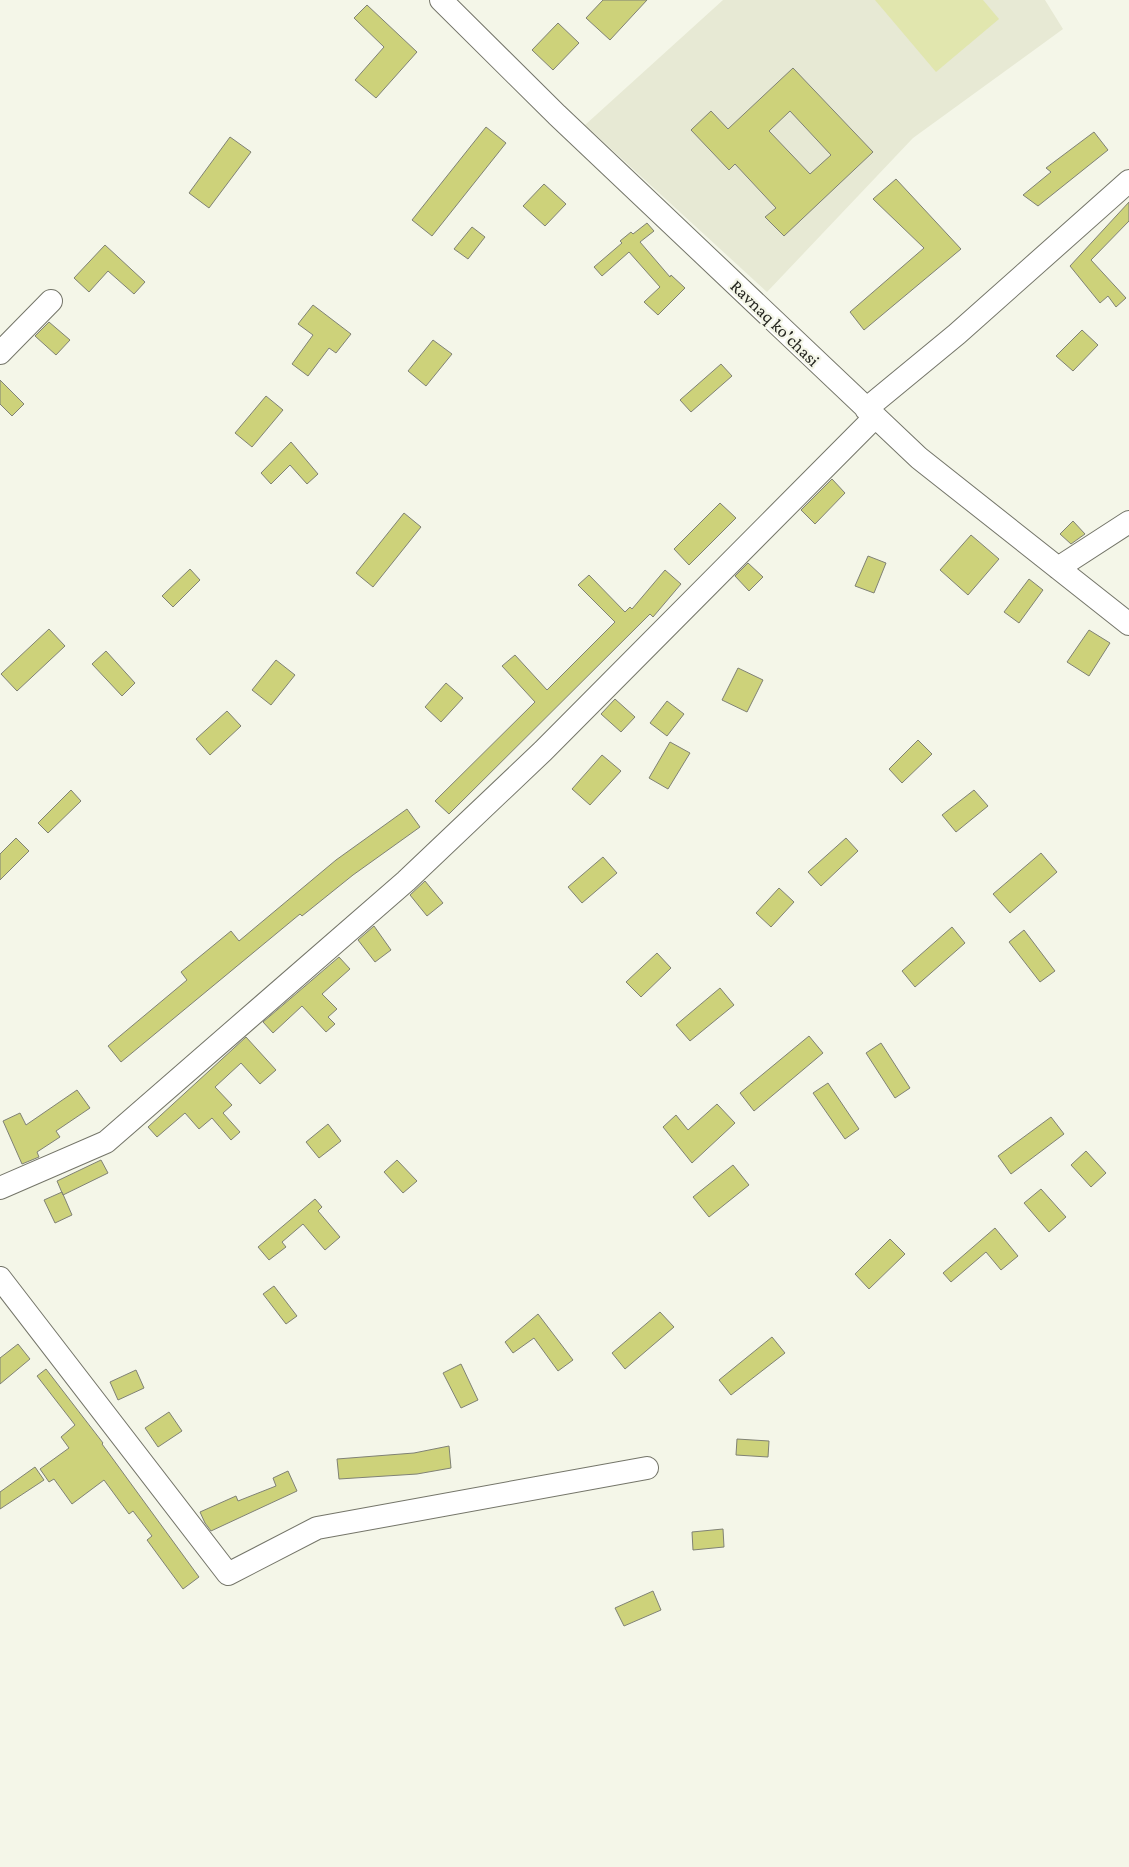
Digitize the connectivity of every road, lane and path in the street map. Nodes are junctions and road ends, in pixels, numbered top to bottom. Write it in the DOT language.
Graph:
graph roads {
  1 [pos="441,0"];
  2 [pos="1129,181"];
  3 [pos="51,300"];
  4 [pos="0,352"];
  5 [pos="870,413"];
  6 [pos="1129,522"];
  7 [pos="1058,568"];
  8 [pos="1129,624"];
  9 [pos="0,1188"];
  10 [pos="0,1278"];
  11 [pos="646,1468"];
  1 -- 5 [label="street, Ravnaq ko'chasi"];
  2 -- 5 [label="street"];
  3 -- 4 [label="street"];
  5 -- 7 [label="street, Ravnaq ko'chasi"];
  5 -- 9 [label="street"];
  6 -- 7 [label="street"];
  7 -- 8 [label="street, Ravnaq ko'chasi"];
  10 -- 11 [label="street"];
}
